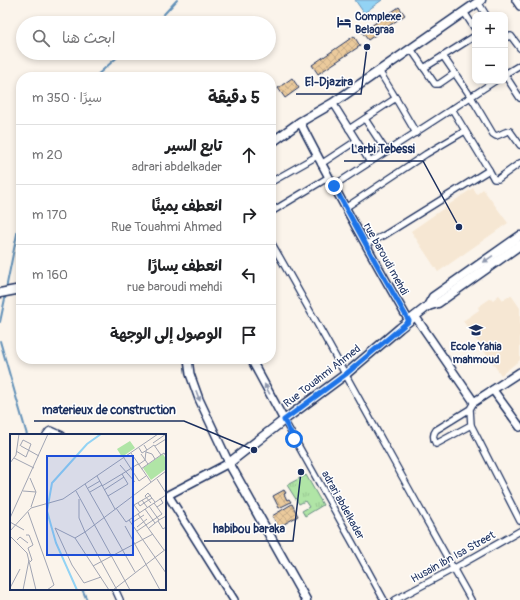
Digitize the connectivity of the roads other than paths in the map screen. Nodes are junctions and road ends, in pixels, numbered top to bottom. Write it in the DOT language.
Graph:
graph roads {
  1 [pos="516,0"];
  2 [pos="480,1"];
  3 [pos="520,6"];
  4 [pos="464,12"];
  5 [pos="485,12"];
  6 [pos="472,25"];
  7 [pos="508,37"];
  8 [pos="472,38"];
  9 [pos="520,48"];
  10 [pos="411,49"];
  11 [pos="443,56"];
  12 [pos="520,65"];
  13 [pos="424,68"];
  14 [pos="379,71"];
  15 [pos="455,73"];
  16 [pos="508,73"];
  17 [pos="508,80"];
  18 [pos="490,84"];
  19 [pos="471,97"];
  20 [pos="396,98"];
  21 [pos="520,98"];
  22 [pos="333,103"];
  23 [pos="452,109"];
  24 [pos="365,118"];
  25 [pos="300,122"];
  26 [pos="349,129"];
  27 [pos="465,131"];
  28 [pos="416,133"];
  29 [pos="276,139"];
  30 [pos="356,141"];
  31 [pos="520,145"];
  32 [pos="386,151"];
  33 [pos="317,156"];
  34 [pos="370,162"];
  35 [pos="520,163"];
  36 [pos="321,164"];
  37 [pos="489,170"];
  38 [pos="329,177"];
  39 [pos="276,179"];
  40 [pos="334,186"];
  41 [pos="345,208"];
  42 [pos="276,209"];
  43 [pos="520,236"];
  44 [pos="366,244"];
  45 [pos="520,245"];
  46 [pos="276,251"];
  47 [pos="16,290"];
  48 [pos="0,293"];
  49 [pos="428,306"];
  50 [pos="412,319"];
  51 [pos="189,364"];
  52 [pos="254,364"];
  53 [pos="520,372"];
  54 [pos="346,374"];
  55 [pos="493,390"];
  56 [pos="474,402"];
  57 [pos="470,409"];
  58 [pos="284,420"];
  59 [pos="471,425"];
  60 [pos="520,427"];
  61 [pos="47,434"];
  62 [pos="60,434"];
  63 [pos="229,463"];
  64 [pos="166,494"];
  65 [pos="520,521"];
  66 [pos="520,532"];
  67 [pos="454,569"];
  68 [pos="115,590"];
  69 [pos="120,600"];
  70 [pos="234,600"];
  71 [pos="306,600"];
  72 [pos="384,600"];
  73 [pos="395,600"];
  74 [pos="471,600"];
  1 -- 3 [label="street"];
  2 -- 4 [label="main road"];
  2 -- 5 [label="street"];
  4 -- 6 [label="street"];
  4 -- 10 [label="main road"];
  7 -- 9 [label="street"];
  8 -- 11 [label="street"];
  10 -- 13 [label="street"];
  10 -- 14 [label="main road"];
  11 -- 13 [label="street"];
  11 -- 15 [label="street"];
  12 -- 16 [label="street"];
  13 -- 15 [label="street"];
  14 -- 20 [label="street"];
  14 -- 22 [label="main road"];
  15 -- 19 [label="street"];
  17 -- 21 [label="street"];
  18 -- 19 [label="street"];
  19 -- 23 [label="street"];
  19 -- 31 [label="street"];
  20 -- 24 [label="street"];
  20 -- 28 [label="street"];
  22 -- 25 [label="main road"];
  22 -- 26 [label="street"];
  23 -- 27 [label="street"];
  23 -- 28 [label="street"];
  24 -- 26 [label="street"];
  24 -- 32 [label="street"];
  25 -- 29 [label="main road"];
  25 -- 33 [label="street, rue baroudi mehdi"];
  26 -- 30 [label="street"];
  27 -- 37 [label="street"];
  27 -- 41 [label="street"];
  28 -- 32 [label="street"];
  30 -- 34 [label="street"];
  30 -- 36 [label="street"];
  32 -- 34 [label="street"];
  33 -- 36 [label="street, rue baroudi mehdi"];
  33 -- 39 [label="street"];
  34 -- 40 [label="street"];
  35 -- 37 [label="street"];
  36 -- 38 [label="street, rue baroudi mehdi"];
  37 -- 44 [label="street"];
  38 -- 40 [label="street, rue baroudi mehdi"];
  38 -- 42 [label="street"];
  40 -- 41 [label="street, rue baroudi mehdi"];
  41 -- 44 [label="street, rue baroudi mehdi"];
  43 -- 49 [label="main road, one-way"];
  44 -- 50 [label="street, rue baroudi mehdi"];
  45 -- 49 [label="main road"];
  46 -- 54 [label="street"];
  47 -- 48 [label="main road"];
  49 -- 50 [label="main road, Rue Touahmi Ahmed"];
  50 -- 54 [label="main road, Rue Touahmi Ahmed"];
  50 -- 56 [label="street, rue baroudi mehdi"];
  51 -- 63 [label="street, one-way"];
  58 -- 52 [label="street, one-way"];
  53 -- 55 [label="street"];
  54 -- 58 [label="main road, Rue Touahmi Ahmed"];
  54 -- 67 [label="street"];
  55 -- 56 [label="street"];
  55 -- 60 [label="street"];
  56 -- 57 [label="street"];
  57 -- 59 [label="street"];
  57 -- 59 [label="street"];
  58 -- 63 [label="main road, Rue Touahmi Ahmed"];
  58 -- 72 [label="street, adrari abdelkader"];
  59 -- 65 [label="street"];
  61 -- 62 [label="street"];
  63 -- 64 [label="street"];
  63 -- 71 [label="main road"];
  64 -- 70 [label="street"];
  66 -- 67 [label="street, Husain ibn Isa Street"];
  67 -- 73 [label="street, Husain ibn Isa Street"];
  67 -- 74 [label="street"];
  68 -- 69 [label="street"];
}
